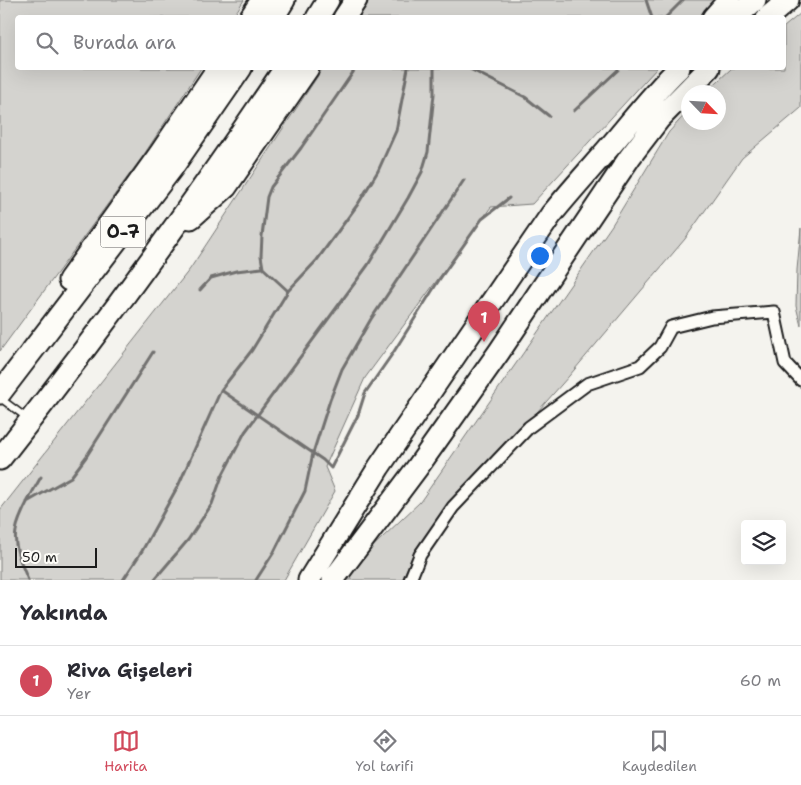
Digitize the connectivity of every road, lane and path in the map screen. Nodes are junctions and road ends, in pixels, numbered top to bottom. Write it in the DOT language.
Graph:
graph roads {
  1 [pos="262,0"];
  2 [pos="284,0"];
  3 [pos="328,0"];
  4 [pos="356,0"];
  5 [pos="729,0"];
  6 [pos="755,0"];
  7 [pos="788,0"];
  8 [pos="252,15"];
  9 [pos="275,15"];
  10 [pos="319,15"];
  11 [pos="346,15"];
  12 [pos="716,15"];
  13 [pos="738,15"];
  14 [pos="770,15"];
  15 [pos="217,70"];
  16 [pos="240,70"];
  17 [pos="284,70"];
  18 [pos="307,70"];
  19 [pos="664,70"];
  20 [pos="677,70"];
  21 [pos="707,70"];
  22 [pos="618,137"];
  23 [pos="164,244"];
  24 [pos="0,378"];
  25 [pos="801,380"];
  26 [pos="0,393"];
  27 [pos="0,398"];
  28 [pos="31,420"];
  29 [pos="0,459"];
  30 [pos="309,580"];
  31 [pos="333,580"];
  32 [pos="410,580"];
  1 -- 8 [label="highway"];
  2 -- 9 [label="highway"];
  3 -- 10 [label="highway"];
  4 -- 11 [label="highway"];
  5 -- 12 [label="highway"];
  6 -- 13 [label="highway"];
  7 -- 14 [label="highway"];
  15 -- 24 [label="highway"];
  16 -- 26 [label="highway, O-7"];
  17 -- 23 [label="highway, O-7"];
  18 -- 23 [label="highway"];
  19 -- 22 [label="highway"];
  20 -- 22 [label="highway"];
  21 -- 31 [label="highway"];
  22 -- 30 [label="highway"];
  23 -- 28 [label="highway, O-7"];
  25 -- 32 [label="street"];
  27 -- 28 [label="lane"];
  28 -- 29 [label="highway, O-7"];
}
